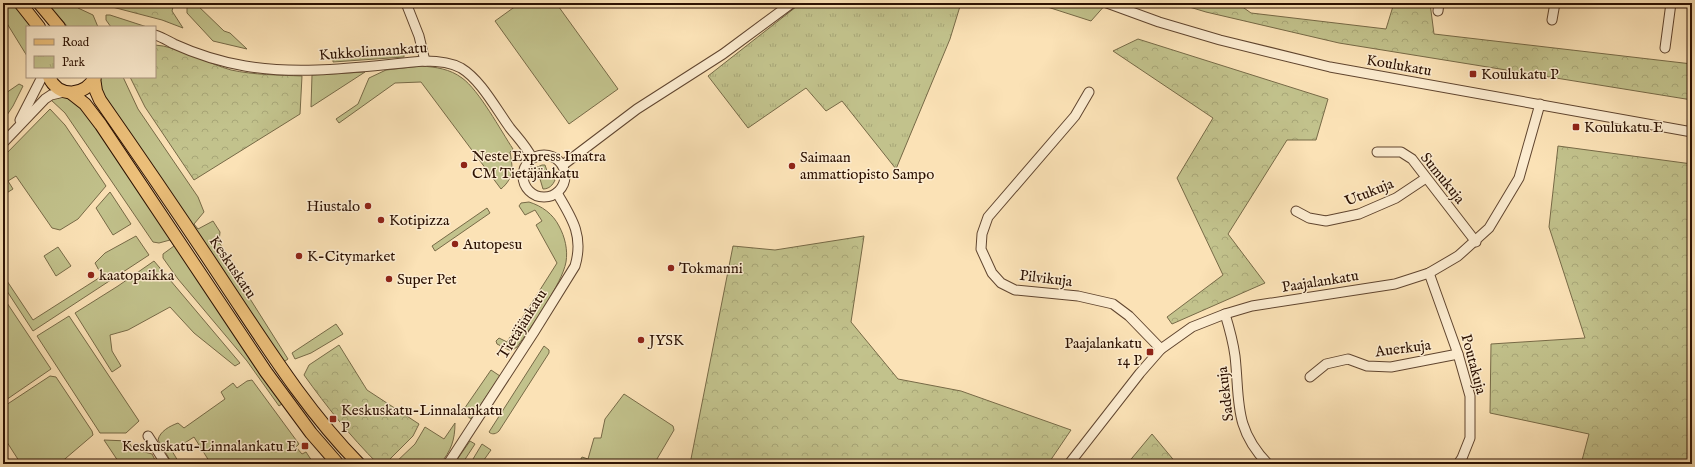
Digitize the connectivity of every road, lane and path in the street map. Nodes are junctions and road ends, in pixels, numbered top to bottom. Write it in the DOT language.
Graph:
graph roads {
  1 [pos="20,3"];
  2 [pos="39,3"];
  3 [pos="406,3"];
  4 [pos="792,3"];
  5 [pos="1107,3"];
  6 [pos="1555,3"];
  7 [pos="1671,3"];
  8 [pos="1552,20"];
  9 [pos="38,26"];
  10 [pos="58,26"];
  11 [pos="156,35"];
  12 [pos="156,41"];
  13 [pos="174,44"];
  14 [pos="1665,48"];
  15 [pos="425,61"];
  16 [pos="41,78"];
  17 [pos="49,78"];
  18 [pos="95,78"];
  19 [pos="68,92"];
  20 [pos="1089,92"];
  21 [pos="1540,104"];
  22 [pos="13,132"];
  23 [pos="1692,132"];
  24 [pos="3,143"];
  25 [pos="1377,152"];
  26 [pos="532,158"];
  27 [pos="562,165"];
  28 [pos="1426,178"];
  29 [pos="557,194"];
  30 [pos="1296,211"];
  31 [pos="1476,242"];
  32 [pos="1429,272"];
  33 [pos="1225,314"];
  34 [pos="1161,349"];
  35 [pos="1458,354"];
  36 [pos="1310,377"];
  37 [pos="148,436"];
  38 [pos="448,463"];
  39 [pos="166,464"];
  40 [pos="338,464"];
  41 [pos="359,464"];
  42 [pos="1069,464"];
  43 [pos="1268,464"];
  44 [pos="1458,464"];
  1 -- 9 [label="main road"];
  2 -- 10 [label="main road"];
  3 -- 15 [label="street"];
  4 -- 27 [label="street"];
  5 -- 21 [label="street, Koulukatu"];
  6 -- 8 [label="street"];
  7 -- 14 [label="street"];
  11 -- 13 [label="street, Kukkolinnankatu"];
  12 -- 13 [label="street, Kukkolinnankatu"];
  13 -- 15 [label="street, Kukkolinnankatu"];
  15 -- 26 [label="street, Kukkolinnankatu"];
  16 -- 22 [label="street"];
  17 -- 19 [label="main road, Keskuskatu"];
  18 -- 19 [label="main road"];
  18 -- 41 [label="main road, Keskuskatu"];
  19 -- 22 [label="street"];
  19 -- 40 [label="main road, Keskuskatu"];
  20 -- 34 [label="street, Pilvikuja"];
  21 -- 23 [label="street, Koulukatu"];
  21 -- 31 [label="street, Paajalankatu"];
  22 -- 24 [label="street"];
  25 -- 28 [label="street, Sumukuja"];
  26 -- 27 [label="street"];
  26 -- 29 [label="street"];
  27 -- 29 [label="street"];
  28 -- 30 [label="street, Utukuja"];
  28 -- 31 [label="street, Sumukuja"];
  29 -- 38 [label="street, Tietäjänkatu"];
  31 -- 32 [label="street, Paajalankatu"];
  32 -- 33 [label="street, Paajalankatu"];
  32 -- 35 [label="street, Poutakuja"];
  33 -- 34 [label="street, Paajalankatu"];
  33 -- 43 [label="street, Sadekuja"];
  34 -- 42 [label="street, Paajalankatu"];
  35 -- 36 [label="street, Auerkuja"];
  35 -- 44 [label="street, Poutakuja"];
  37 -- 39 [label="street"];
}
